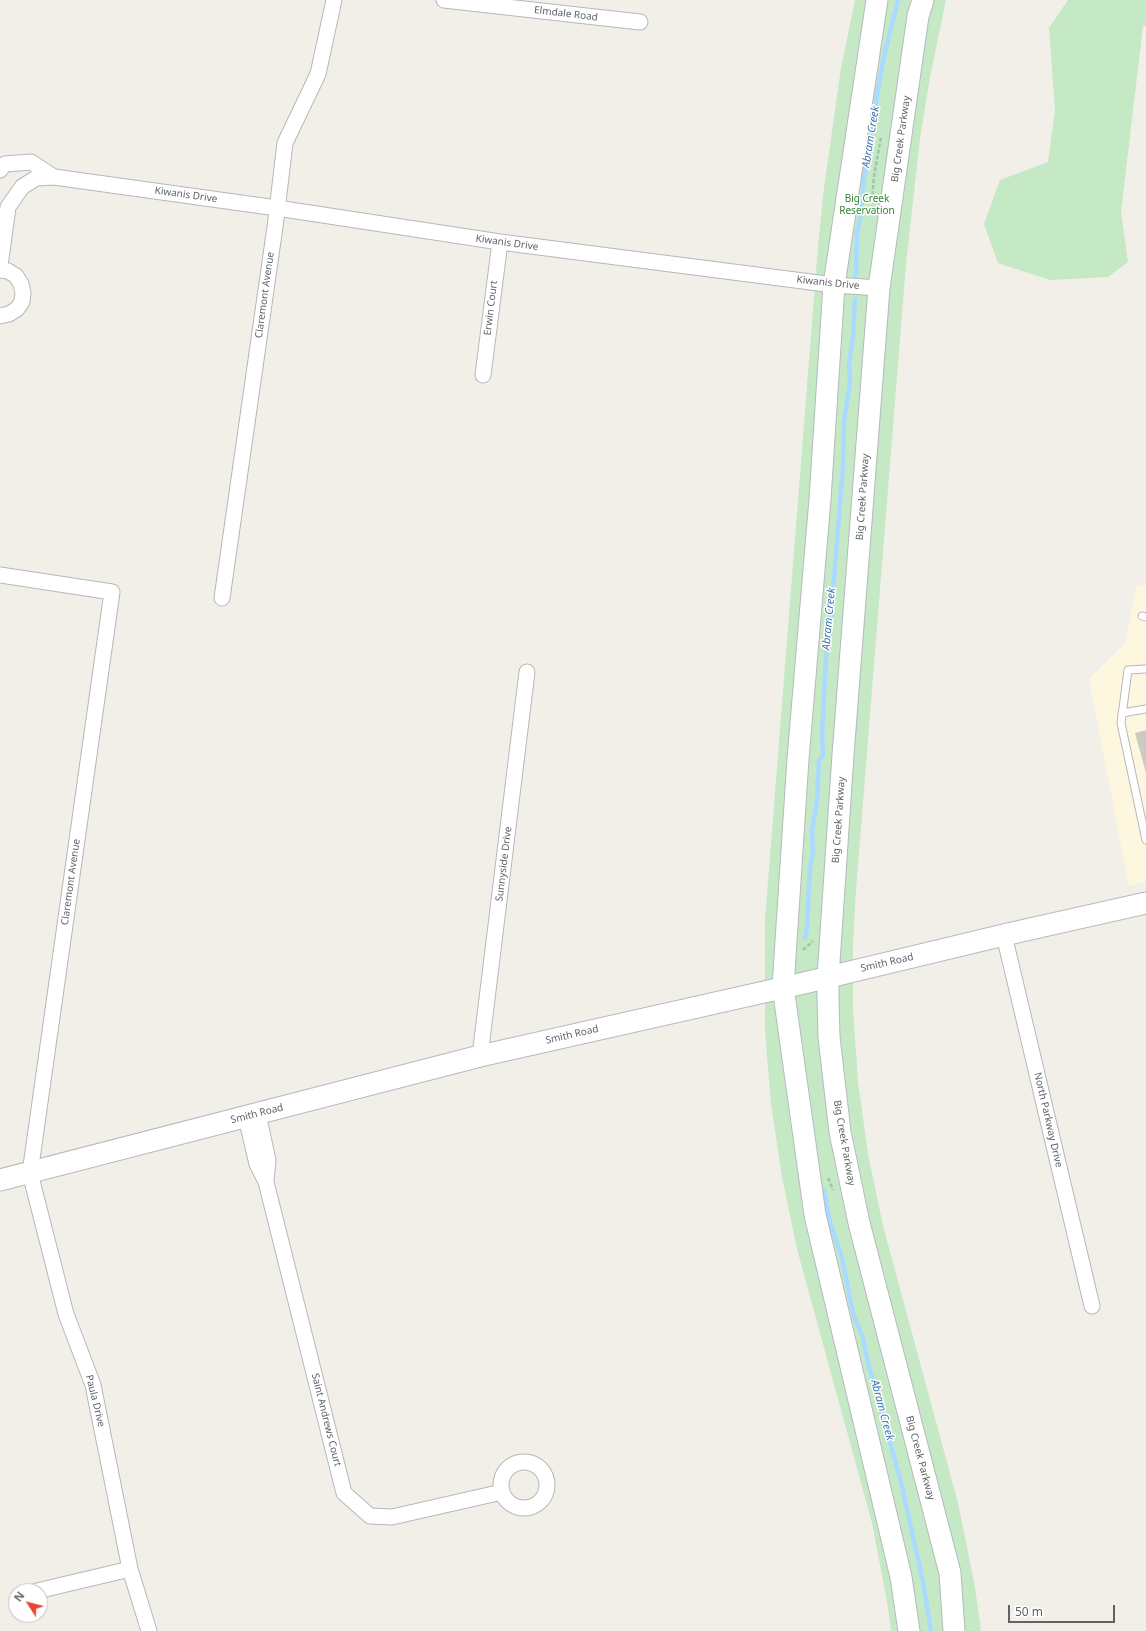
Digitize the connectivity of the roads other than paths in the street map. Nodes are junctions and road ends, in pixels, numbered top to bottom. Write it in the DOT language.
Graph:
graph roads {
  1 [pos="334,0"];
  2 [pos="444,0"];
  3 [pos="877,0"];
  4 [pos="923,0"];
  5 [pos="640,22"];
  6 [pos="0,170"];
  7 [pos="54,177"];
  8 [pos="277,208"];
  9 [pos="2,236"];
  10 [pos="500,242"];
  11 [pos="0,266"];
  12 [pos="0,270"];
  13 [pos="834,285"];
  14 [pos="879,288"];
  15 [pos="0,316"];
  16 [pos="483,375"];
  17 [pos="0,575"];
  18 [pos="222,598"];
  19 [pos="1146,669"];
  20 [pos="527,672"];
  21 [pos="1146,709"];
  22 [pos="1122,713"];
  23 [pos="1146,840"];
  24 [pos="1146,903"];
  25 [pos="1004,935"];
  26 [pos="828,977"];
  27 [pos="783,987"];
  28 [pos="480,1056"];
  29 [pos="252,1115"];
  30 [pos="30,1173"];
  31 [pos="0,1180"];
  32 [pos="1092,1306"];
  33 [pos="502,1492"];
  34 [pos="130,1569"];
  35 [pos="48,1589"];
  36 [pos="149,1631"];
  37 [pos="909,1631"];
  38 [pos="954,1631"];
  1 -- 8 [label="street, Claremont Avenue"];
  2 -- 5 [label="street, Elmdale Road"];
  3 -- 13 [label="street"];
  4 -- 14 [label="street, Big Creek Parkway"];
  6 -- 7 [label="street"];
  7 -- 8 [label="street, Kiwanis Drive"];
  7 -- 9 [label="street"];
  8 -- 10 [label="street, Kiwanis Drive"];
  8 -- 18 [label="street, Claremont Avenue"];
  9 -- 11 [label="street"];
  10 -- 13 [label="street, Kiwanis Drive"];
  10 -- 16 [label="street, Erwin Court"];
  12 -- 15 [label="street"];
  13 -- 14 [label="street, Kiwanis Drive"];
  13 -- 27 [label="street"];
  14 -- 26 [label="street, Big Creek Parkway"];
  17 -- 30 [label="street, Claremont Avenue"];
  19 -- 22 [label="lane"];
  20 -- 28 [label="street, Sunnyside Drive"];
  21 -- 22 [label="lane"];
  22 -- 23 [label="lane"];
  24 -- 25 [label="street, Smith Road"];
  25 -- 26 [label="street, Smith Road"];
  25 -- 32 [label="street, North Parkway Drive"];
  26 -- 27 [label="street, Smith Road"];
  26 -- 38 [label="street, Big Creek Parkway"];
  27 -- 28 [label="street, Smith Road"];
  27 -- 37 [label="street"];
  28 -- 29 [label="street, Smith Road"];
  29 -- 30 [label="street, Smith Road"];
  29 -- 33 [label="street, Saint Andrews Court"];
  30 -- 31 [label="street, Smith Road"];
  30 -- 34 [label="street, Paula Drive"];
  34 -- 35 [label="street"];
  34 -- 36 [label="street, Paula Drive"];
}
